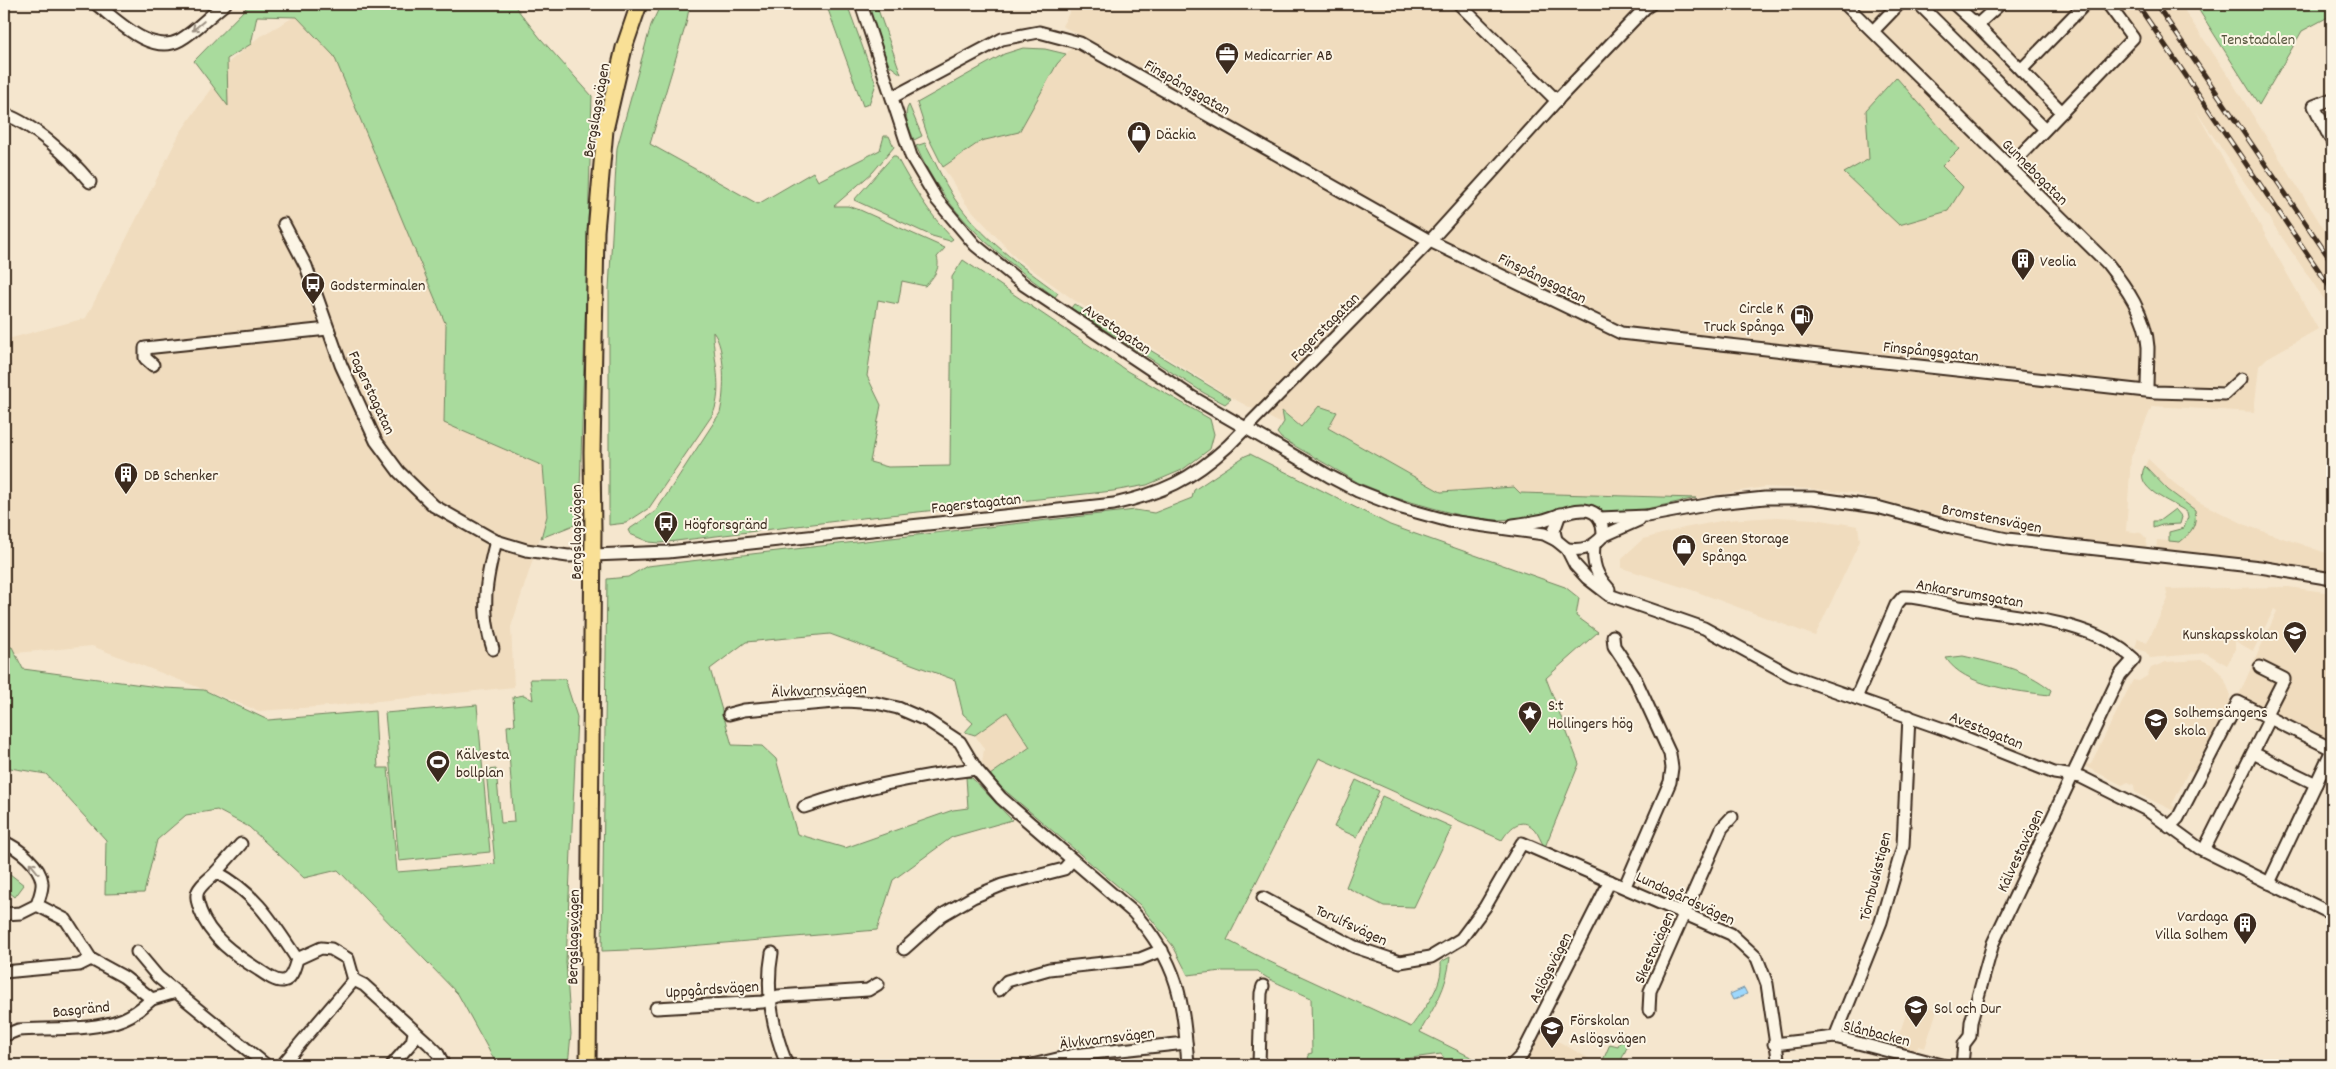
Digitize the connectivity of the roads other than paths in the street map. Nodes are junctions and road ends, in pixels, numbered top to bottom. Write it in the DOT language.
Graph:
graph roads {
  1 [pos="96,4"];
  2 [pos="225,4"];
  3 [pos="639,4"];
  4 [pos="861,4"];
  5 [pos="1459,4"];
  6 [pos="1651,4"];
  7 [pos="1845,4"];
  8 [pos="1900,4"];
  9 [pos="1919,4"];
  10 [pos="1954,4"];
  11 [pos="2000,4"];
  12 [pos="2085,4"];
  13 [pos="2108,4"];
  14 [pos="1977,25"];
  15 [pos="1873,31"];
  16 [pos="2021,70"];
  17 [pos="892,97"];
  18 [pos="2332,99"];
  19 [pos="1557,101"];
  20 [pos="2062,112"];
  21 [pos="4,114"];
  22 [pos="2045,130"];
  23 [pos="2330,138"];
  24 [pos="2009,167"];
  25 [pos="90,182"];
  26 [pos="284,224"];
  27 [pos="1430,241"];
  28 [pos="328,329"];
  29 [pos="153,365"];
  30 [pos="2241,379"];
  31 [pos="2147,390"];
  32 [pos="1246,428"];
  33 [pos="1560,514"];
  34 [pos="1647,516"];
  35 [pos="1600,518"];
  36 [pos="1498,527"];
  37 [pos="1603,536"];
  38 [pos="1556,540"];
  39 [pos="496,541"];
  40 [pos="1594,546"];
  41 [pos="1567,549"];
  42 [pos="593,555"];
  43 [pos="2332,579"];
  44 [pos="1619,597"];
  45 [pos="1614,636"];
  46 [pos="493,649"];
  47 [pos="2134,659"];
  48 [pos="2260,667"];
  49 [pos="1856,698"];
  50 [pos="729,714"];
  51 [pos="1909,716"];
  52 [pos="2268,717"];
  53 [pos="2331,746"];
  54 [pos="2253,753"];
  55 [pos="976,770"];
  56 [pos="2072,775"];
  57 [pos="2316,784"];
  58 [pos="804,807"];
  59 [pos="1732,817"];
  60 [pos="2169,827"];
  61 [pos="4,842"];
  62 [pos="1522,843"];
  63 [pos="241,844"];
  64 [pos="2204,850"];
  65 [pos="1072,860"];
  66 [pos="216,872"];
  67 [pos="1610,881"];
  68 [pos="2269,882"];
  69 [pos="1625,886"];
  70 [pos="1263,898"];
  71 [pos="37,905"];
  72 [pos="4,914"];
  73 [pos="2332,914"];
  74 [pos="1685,915"];
  75 [pos="904,948"];
  76 [pos="1162,950"];
  77 [pos="137,952"];
  78 [pos="772,952"];
  79 [pos="91,959"];
  80 [pos="297,959"];
  81 [pos="4,972"];
  82 [pos="354,980"];
  83 [pos="878,984"];
  84 [pos="1263,986"];
  85 [pos="998,990"];
  86 [pos="176,992"];
  87 [pos="152,999"];
  88 [pos="771,999"];
  89 [pos="656,1008"];
  90 [pos="1649,1010"];
  91 [pos="414,1032"];
  92 [pos="8,1034"];
  93 [pos="1835,1037"];
  94 [pos="1186,1044"];
  95 [pos="1774,1044"];
  96 [pos="266,1065"];
  97 [pos="282,1065"];
  98 [pos="392,1065"];
  99 [pos="444,1065"];
  100 [pos="588,1065"];
  101 [pos="787,1065"];
  102 [pos="1032,1065"];
  103 [pos="1188,1065"];
  104 [pos="1259,1065"];
  105 [pos="1512,1065"];
  106 [pos="1779,1065"];
  107 [pos="1942,1065"];
  108 [pos="1962,1065"];
  2 -- 1 [label="street, one-way"];
  3 -- 42 [label="main road, Bergslagsvägen"];
  4 -- 17 [label="street, Avestagatan"];
  5 -- 19 [label="street"];
  6 -- 19 [label="street, Fagerstagatan"];
  7 -- 15 [label="street, Gunnebogatan"];
  8 -- 15 [label="street"];
  9 -- 22 [label="street"];
  10 -- 14 [label="street"];
  11 -- 14 [label="street"];
  12 -- 16 [label="street"];
  13 -- 20 [label="street"];
  14 -- 16 [label="street"];
  15 -- 24 [label="street, Gunnebogatan"];
  16 -- 20 [label="street"];
  17 -- 27 [label="street, Finspångsgatan"];
  17 -- 32 [label="street, Avestagatan"];
  18 -- 23 [label="street"];
  19 -- 27 [label="street, Fagerstagatan"];
  20 -- 22 [label="street"];
  21 -- 25 [label="street"];
  22 -- 24 [label="street"];
  24 -- 31 [label="street, Gunnebogatan"];
  26 -- 28 [label="street, Fagerstagatan"];
  27 -- 31 [label="street, Finspångsgatan"];
  27 -- 32 [label="street, Fagerstagatan"];
  28 -- 29 [label="street"];
  28 -- 39 [label="street, Fagerstagatan"];
  30 -- 31 [label="street, Finspångsgatan"];
  32 -- 36 [label="street, Avestagatan"];
  32 -- 42 [label="street, Fagerstagatan"];
  33 -- 35 [label="street, Avestagatan"];
  33 -- 36 [label="street, Avestagatan"];
  33 -- 38 [label="street"];
  34 -- 35 [label="street, Bromstensvägen"];
  34 -- 37 [label="street, Bromstensvägen"];
  34 -- 43 [label="street, Bromstensvägen"];
  35 -- 37 [label="street"];
  36 -- 38 [label="street, Avestagatan"];
  37 -- 40 [label="street"];
  38 -- 41 [label="street, Avestagatan"];
  39 -- 42 [label="street, Fagerstagatan"];
  39 -- 46 [label="street"];
  40 -- 41 [label="street"];
  40 -- 44 [label="street, Avestagatan"];
  41 -- 44 [label="street, Avestagatan"];
  42 -- 100 [label="main road, Bergslagsvägen"];
  44 -- 49 [label="street, Avestagatan"];
  45 -- 69 [label="street"];
  47 -- 49 [label="street, Ankarsrumsgatan"];
  47 -- 56 [label="street, Kälvestavägen"];
  48 -- 52 [label="street"];
  49 -- 51 [label="street, Avestagatan"];
  50 -- 55 [label="street, Älvkvarnsvägen"];
  51 -- 56 [label="street, Avestagatan"];
  51 -- 93 [label="street, Törnbuskstigen"];
  52 -- 53 [label="street"];
  52 -- 54 [label="street"];
  52 -- 60 [label="street"];
  53 -- 57 [label="street"];
  54 -- 57 [label="street"];
  54 -- 64 [label="street"];
  55 -- 58 [label="street"];
  55 -- 65 [label="street, Älvkvarnsvägen"];
  56 -- 60 [label="street, Avestagatan"];
  56 -- 108 [label="street, Kälvestavägen"];
  57 -- 68 [label="street"];
  59 -- 74 [label="street, Skestavägen"];
  60 -- 64 [label="street, Avestagatan"];
  71 -- 61 [label="street, one-way"];
  62 -- 67 [label="street, Lundagårdsvägen"];
  62 -- 70 [label="street, Torulfsvägen"];
  63 -- 66 [label="street"];
  64 -- 68 [label="street, Avestagatan"];
  65 -- 75 [label="street"];
  65 -- 76 [label="street, Älvkvarnsvägen"];
  66 -- 80 [label="street"];
  66 -- 80 [label="street"];
  67 -- 69 [label="street, Lundagårdsvägen"];
  67 -- 105 [label="street, Aslögsvägen"];
  68 -- 73 [label="street, Avestagatan"];
  69 -- 74 [label="street, Lundagårdsvägen"];
  71 -- 72 [label="street"];
  71 -- 79 [label="street"];
  74 -- 90 [label="street, Skestavägen"];
  74 -- 95 [label="street, Lundagårdsvägen"];
  76 -- 85 [label="street"];
  76 -- 94 [label="street, Älvkvarnsvägen"];
  77 -- 86 [label="street"];
  78 -- 88 [label="street, Uppgårdsvägen"];
  79 -- 81 [label="street"];
  79 -- 87 [label="street, Basgränd"];
  80 -- 82 [label="street"];
  82 -- 91 [label="street"];
  82 -- 97 [label="street"];
  83 -- 88 [label="street, Uppgårdsvägen"];
  84 -- 104 [label="street"];
  86 -- 87 [label="street, Basgränd"];
  86 -- 96 [label="street"];
  87 -- 92 [label="street, Basgränd"];
  88 -- 89 [label="street, Uppgårdsvägen"];
  88 -- 101 [label="street, Uppgårdsvägen"];
  91 -- 98 [label="street"];
  91 -- 99 [label="street"];
  93 -- 95 [label="street, Slånbacken"];
  93 -- 107 [label="street, Slånbacken"];
  94 -- 102 [label="street, Älvkvarnsvägen"];
  94 -- 103 [label="street, Älvkvarnsvägen"];
  95 -- 106 [label="street, Lundagårdsvägen"];
}
